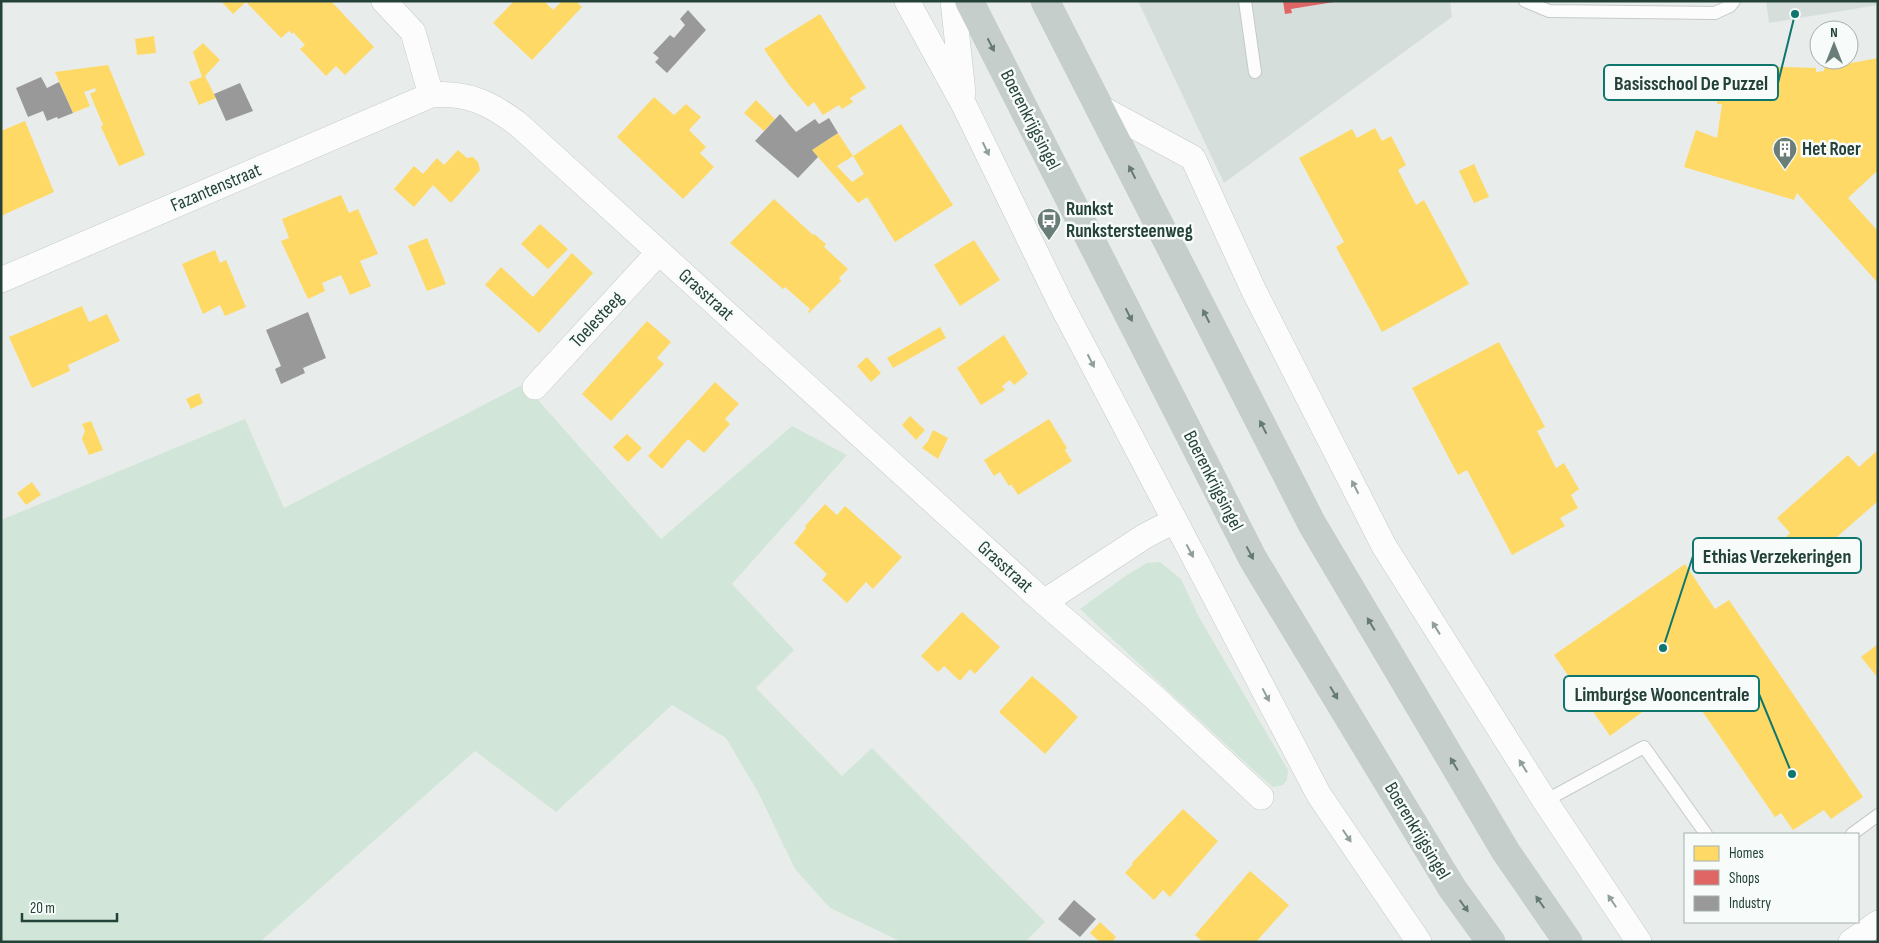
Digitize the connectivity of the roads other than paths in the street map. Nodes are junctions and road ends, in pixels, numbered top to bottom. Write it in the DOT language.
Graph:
graph roads {
  1 [pos="384,1"];
  2 [pos="907,1"];
  3 [pos="953,1"];
  4 [pos="969,1"];
  5 [pos="1045,1"];
  6 [pos="1245,1"];
  7 [pos="1525,1"];
  8 [pos="1734,1"];
  9 [pos="1255,72"];
  10 [pos="431,95"];
  11 [pos="964,105"];
  12 [pos="1099,107"];
  13 [pos="659,252"];
  14 [pos="1,280"];
  15 [pos="535,387"];
  16 [pos="1174,521"];
  17 [pos="1044,602"];
  18 [pos="1261,797"];
  19 [pos="1545,801"];
  20 [pos="1878,815"];
  21 [pos="1705,833"];
  22 [pos="1853,833"];
  23 [pos="1878,923"];
  24 [pos="1419,942"];
  25 [pos="1491,942"];
  26 [pos="1568,942"];
  27 [pos="1639,942"];
  28 [pos="1851,942"];
  1 -- 10 [label="street"];
  2 -- 11 [label="street"];
  3 -- 11 [label="street"];
  4 -- 25 [label="highway, Boerenkrijgsingel, one-way"];
  5 -- 12 [label="highway"];
  6 -- 9 [label="lane"];
  7 -- 8 [label="lane"];
  10 -- 13 [label="street, Grasstraat"];
  10 -- 14 [label="street, Fazantenstraat"];
  11 -- 16 [label="street, one-way"];
  19 -- 12 [label="street, one-way"];
  26 -- 12 [label="highway, one-way"];
  13 -- 15 [label="street, Toelesteeg"];
  13 -- 17 [label="street, Grasstraat"];
  16 -- 17 [label="street, Grasstraat"];
  16 -- 24 [label="street, one-way"];
  17 -- 18 [label="street, Grasstraat"];
  19 -- 21 [label="lane"];
  27 -- 19 [label="street, one-way"];
  20 -- 22 [label="lane"];
  23 -- 28 [label="street"];
}
